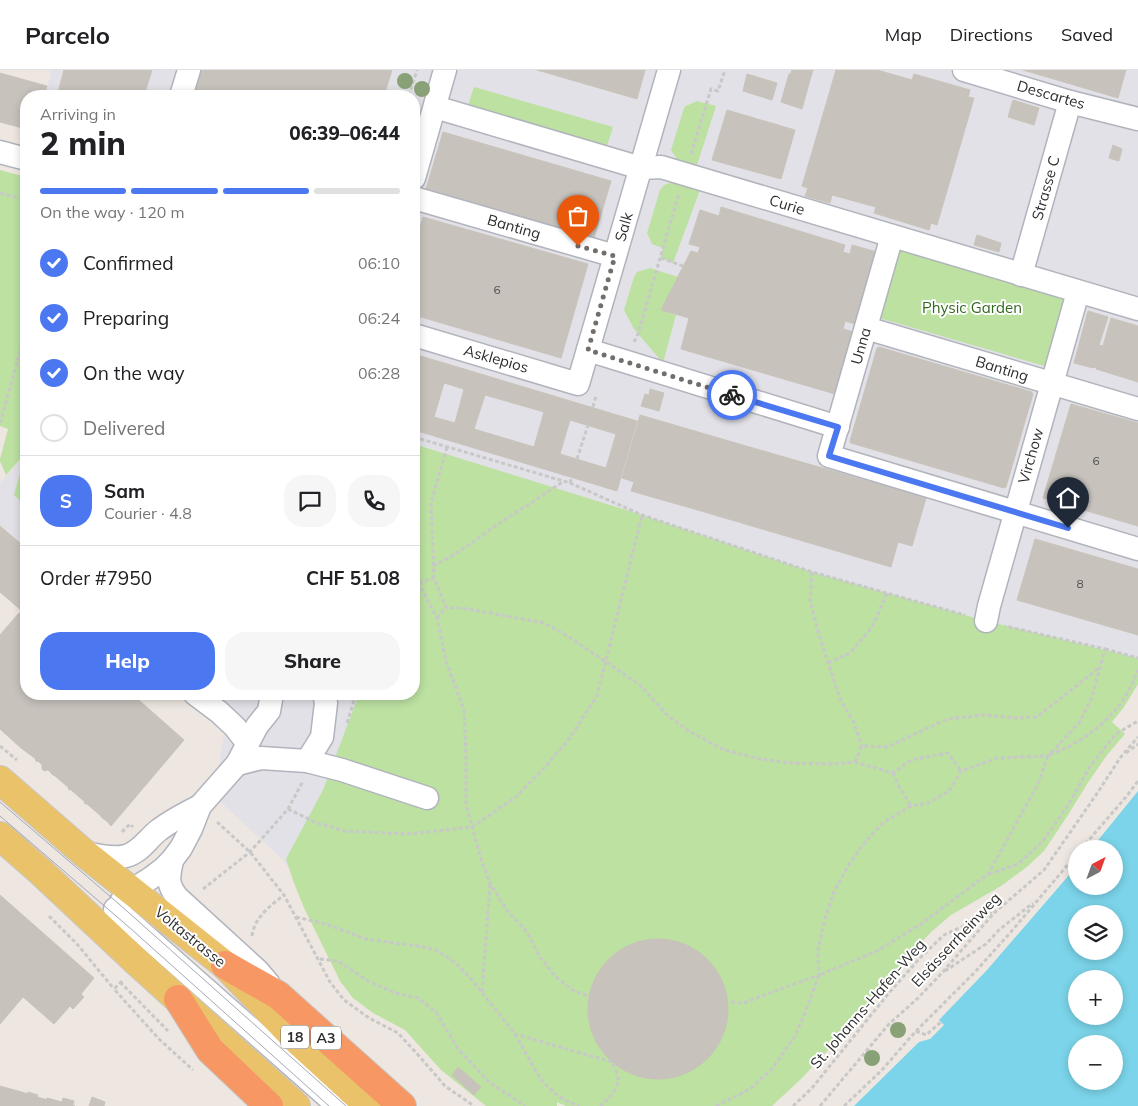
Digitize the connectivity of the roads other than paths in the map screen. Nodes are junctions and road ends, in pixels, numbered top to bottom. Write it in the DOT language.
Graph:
graph roads {
  1 [pos="189,70"];
  2 [pos="445,70"];
  3 [pos="669,70"];
  4 [pos="964,70"];
  5 [pos="183,90"];
  6 [pos="1070,102"];
  7 [pos="435,107"];
  8 [pos="1138,120"];
  9 [pos="0,152"];
  10 [pos="20,157"];
  11 [pos="420,158"];
  12 [pos="640,168"];
  13 [pos="420,200"];
  14 [pos="892,236"];
  15 [pos="615,256"];
  16 [pos="1022,275"];
  17 [pos="1078,292"];
  18 [pos="1138,309"];
  19 [pos="866,328"];
  20 [pos="420,337"];
  21 [pos="588,350"];
  22 [pos="1052,383"];
  23 [pos="578,384"];
  24 [pos="1138,409"];
  25 [pos="838,427"];
  26 [pos="1015,512"];
  27 [pos="1138,549"];
  28 [pos="986,621"];
  29 [pos="203,700"];
  30 [pos="257,700"];
  31 [pos="271,700"];
  32 [pos="325,700"];
  33 [pos="247,745"];
  34 [pos="307,761"];
  35 [pos="11,772"];
  36 [pos="427,798"];
  37 [pos="200,806"];
  38 [pos="0,836"];
  39 [pos="139,850"];
  40 [pos="84,853"];
  41 [pos="172,860"];
  42 [pos="115,909"];
  43 [pos="225,965"];
  44 [pos="278,995"];
  45 [pos="178,999"];
  46 [pos="268,1106"];
  47 [pos="296,1106"];
  48 [pos="338,1106"];
  49 [pos="369,1106"];
  50 [pos="402,1106"];
  1 -- 5 [label="street"];
  2 -- 7 [label="street"];
  3 -- 12 [label="street, Salk"];
  4 -- 6 [label="street, Descartes"];
  6 -- 8 [label="street, Descartes"];
  6 -- 16 [label="street, Strasse C"];
  7 -- 11 [label="street"];
  7 -- 12 [label="street, Curie"];
  9 -- 10 [label="street"];
  12 -- 14 [label="street, Curie"];
  12 -- 15 [label="street, Salk"];
  13 -- 15 [label="street, Banting"];
  14 -- 16 [label="street, Curie"];
  14 -- 19 [label="street, Unna"];
  15 -- 21 [label="street, Salk"];
  16 -- 17 [label="street, Curie"];
  17 -- 18 [label="street, Curie"];
  17 -- 22 [label="street, Virchow"];
  19 -- 22 [label="street, Banting"];
  19 -- 25 [label="street, Unna"];
  20 -- 23 [label="street, Asklepios"];
  21 -- 23 [label="street, Salk"];
  21 -- 25 [label="street"];
  22 -- 24 [label="street, Banting"];
  22 -- 26 [label="street, Virchow"];
  25 -- 26 [label="street, Unna"];
  26 -- 27 [label="street"];
  26 -- 28 [label="street, Virchow"];
  29 -- 33 [label="street"];
  30 -- 33 [label="street"];
  31 -- 33 [label="street"];
  32 -- 34 [label="street"];
  33 -- 34 [label="street"];
  33 -- 37 [label="street"];
  34 -- 36 [label="street"];
  35 -- 40 [label="main road, Voltastrasse / 18"];
  37 -- 39 [label="street"];
  37 -- 41 [label="street"];
  38 -- 42 [label="main road, Voltastrasse / 18"];
  39 -- 40 [label="street"];
  39 -- 42 [label="street"];
  40 -- 42 [label="main road, Voltastrasse / 18"];
  41 -- 42 [label="street"];
  41 -- 44 [label="street"];
  42 -- 43 [label="main road, Voltastrasse / 18"];
  42 -- 45 [label="main road, Voltastrasse / 18"];
  42 -- 48 [label="street"];
  43 -- 44 [label="highway, A3"];
  43 -- 49 [label="main road, Voltastrasse / 18"];
  44 -- 50 [label="highway, A3"];
  45 -- 46 [label="highway"];
  45 -- 47 [label="main road, Voltastrasse / 18"];
}
